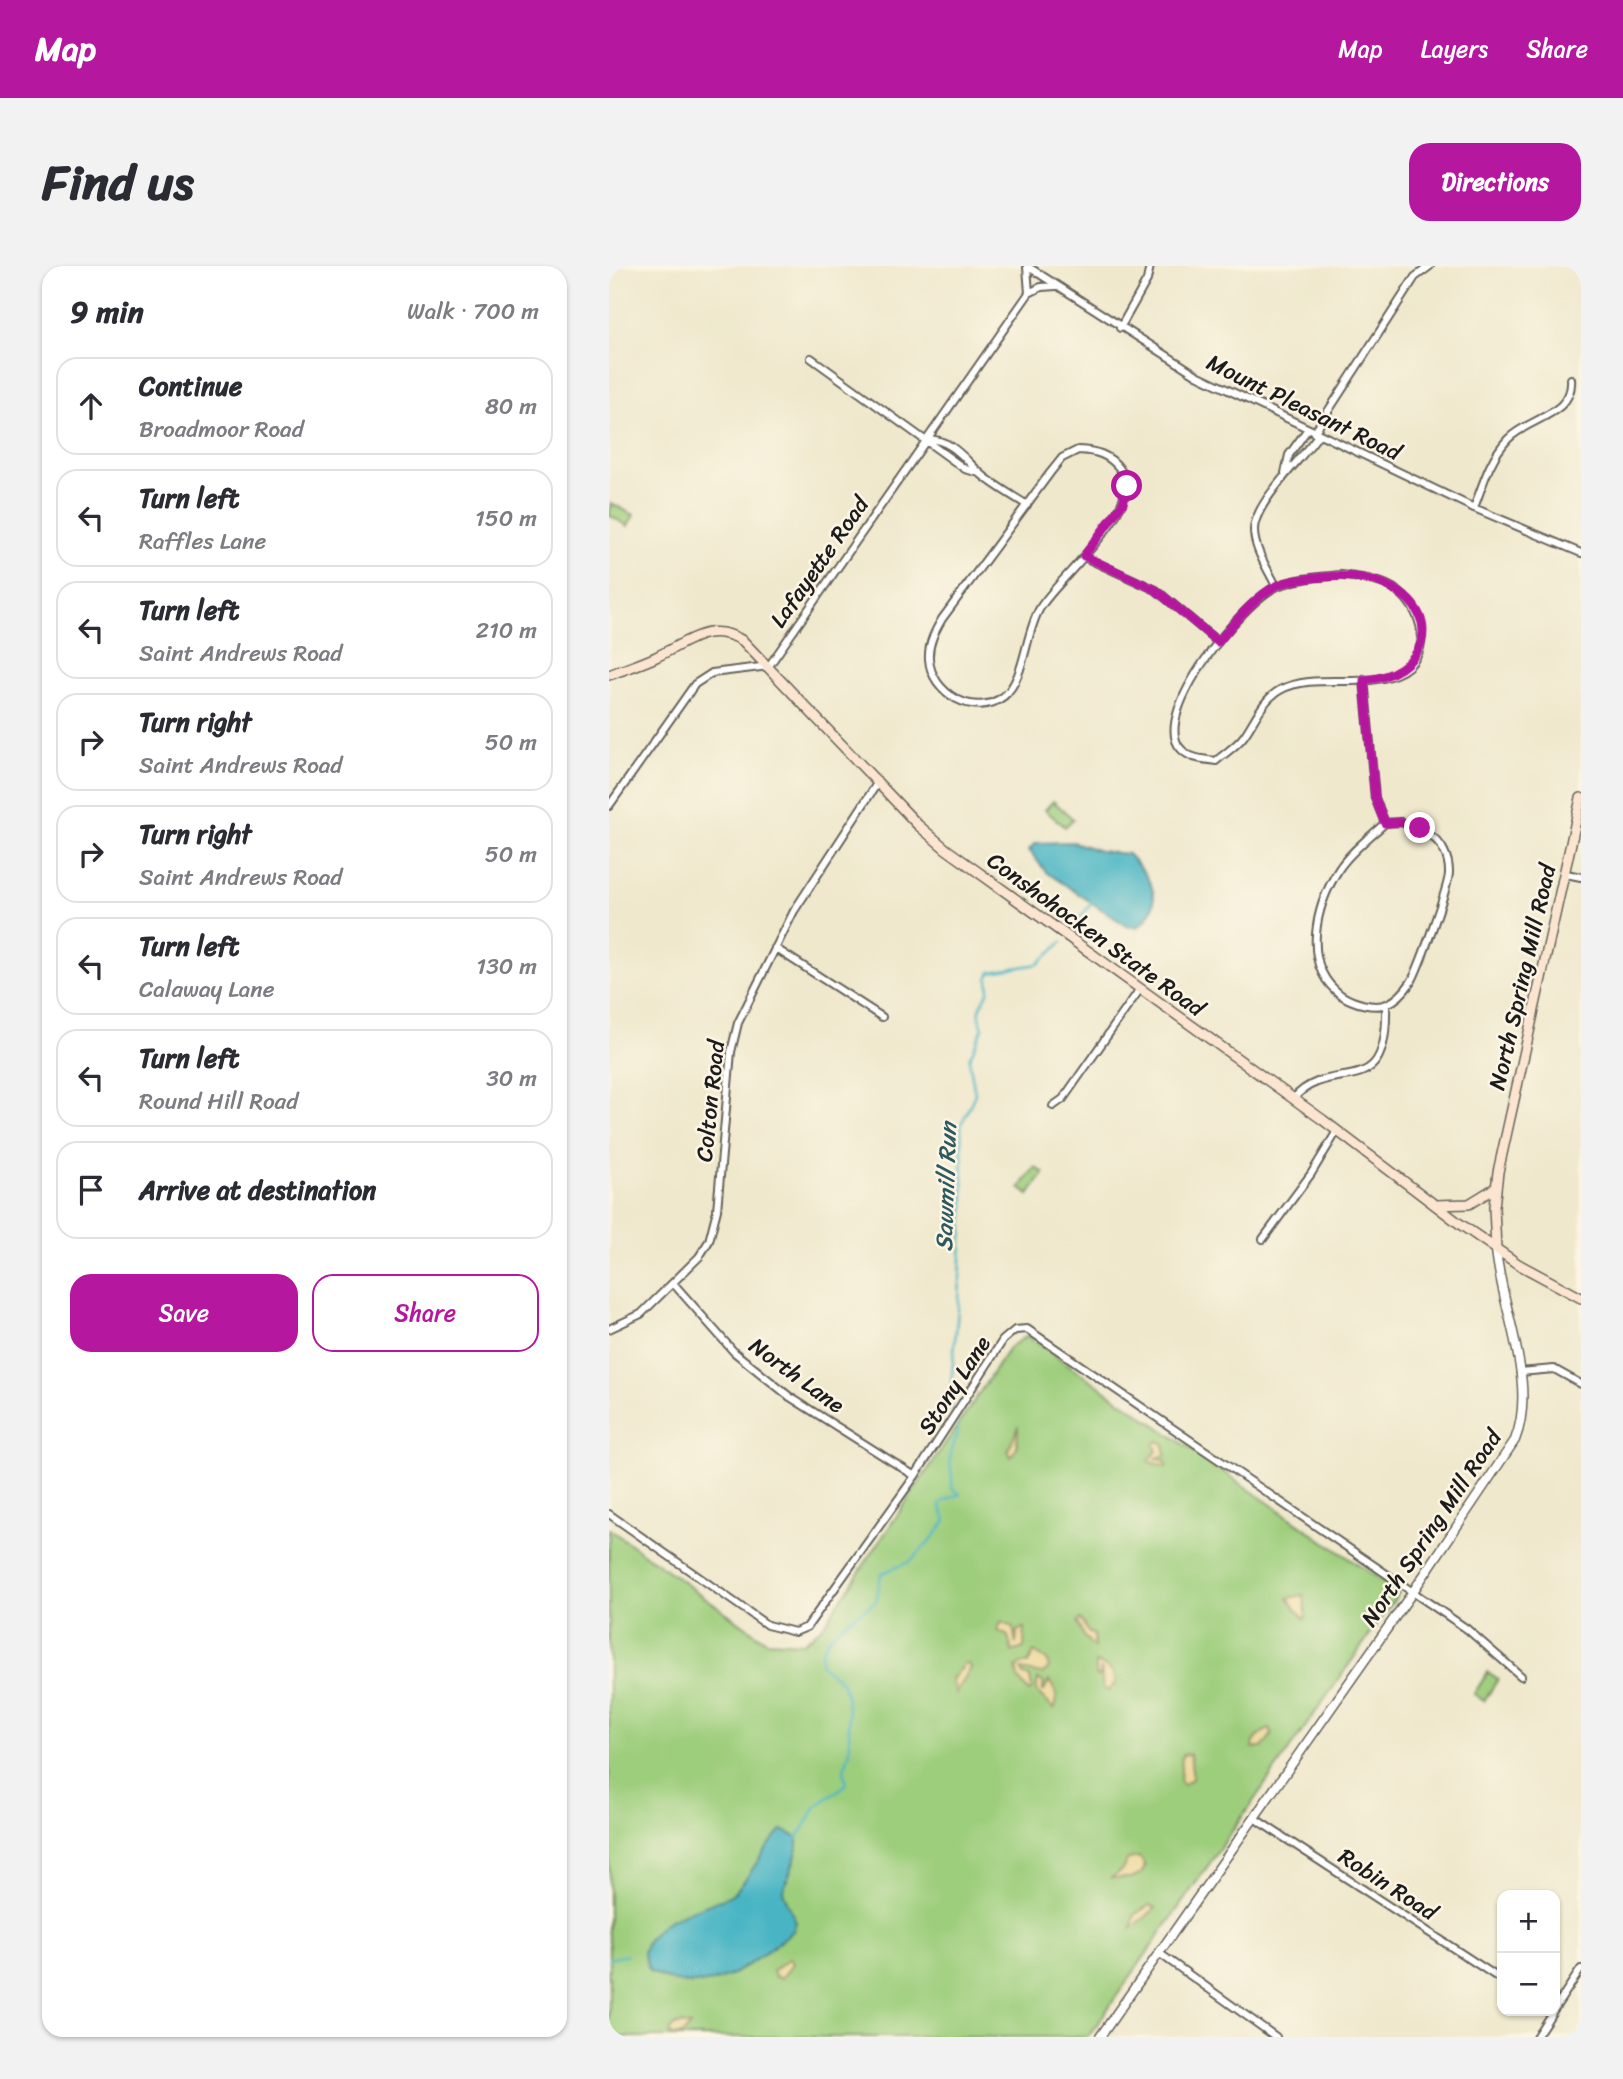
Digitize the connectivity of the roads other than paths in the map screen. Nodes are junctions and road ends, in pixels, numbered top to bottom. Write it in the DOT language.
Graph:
graph roads {
  1 [pos="1027,266"];
  2 [pos="1150,266"];
  3 [pos="1430,266"];
  4 [pos="1056,286"];
  5 [pos="1029,293"];
  6 [pos="1120,328"];
  7 [pos="811,358"];
  8 [pos="1571,379"];
  9 [pos="1313,433"];
  10 [pos="926,439"];
  11 [pos="1285,473"];
  12 [pos="1027,505"];
  13 [pos="1473,508"];
  14 [pos="1581,553"];
  15 [pos="1084,556"];
  16 [pos="1276,586"];
  17 [pos="1218,642"];
  18 [pos="769,666"];
  19 [pos="609,675"];
  20 [pos="1364,680"];
  21 [pos="877,782"];
  22 [pos="1581,798"];
  23 [pos="609,806"];
  24 [pos="1385,823"];
  25 [pos="1566,874"];
  26 [pos="1581,877"];
  27 [pos="775,948"];
  28 [pos="1140,989"];
  29 [pos="1386,1005"];
  30 [pos="882,1017"];
  31 [pos="1293,1099"];
  32 [pos="1053,1106"];
  33 [pos="1337,1131"];
  34 [pos="1495,1188"];
  35 [pos="1433,1205"];
  36 [pos="1263,1239"];
  37 [pos="1496,1249"];
  38 [pos="673,1283"];
  39 [pos="1581,1298"];
  40 [pos="609,1329"];
  41 [pos="1520,1372"];
  42 [pos="1581,1384"];
  43 [pos="915,1476"];
  44 [pos="609,1514"];
  45 [pos="1412,1594"];
  46 [pos="1521,1676"];
  47 [pos="1254,1818"];
  48 [pos="1159,1954"];
  49 [pos="1581,1969"];
  50 [pos="1497,1977"];
  51 [pos="1560,1999"];
  52 [pos="1549,2016"];
  53 [pos="1100,2037"];
  54 [pos="1276,2037"];
  55 [pos="1536,2037"];
  1 -- 4 [label="street, Mount Pleasant Road"];
  1 -- 5 [label="street"];
  2 -- 6 [label="street"];
  3 -- 9 [label="street"];
  4 -- 5 [label="street"];
  4 -- 6 [label="street, Mount Pleasant Road"];
  5 -- 10 [label="street, Lafayette Road"];
  6 -- 9 [label="street, Mount Pleasant Road"];
  7 -- 10 [label="street"];
  8 -- 13 [label="street"];
  9 -- 11 [label="street"];
  9 -- 11 [label="street"];
  9 -- 13 [label="street, Mount Pleasant Road"];
  10 -- 12 [label="street"];
  10 -- 18 [label="street, Lafayette Road"];
  11 -- 16 [label="street"];
  12 -- 15 [label="street"];
  12 -- 15 [label="street"];
  13 -- 14 [label="street, Mount Pleasant Road"];
  15 -- 17 [label="street"];
  16 -- 17 [label="street"];
  16 -- 20 [label="street"];
  17 -- 20 [label="street"];
  18 -- 19 [label="main road, Conshohocken State Road"];
  18 -- 21 [label="main road, Conshohocken State Road"];
  18 -- 23 [label="street"];
  20 -- 24 [label="street"];
  21 -- 27 [label="street, Colton Road"];
  21 -- 28 [label="main road, Conshohocken State Road"];
  22 -- 25 [label="main road, North Spring Mill Road"];
  24 -- 29 [label="street"];
  24 -- 29 [label="street"];
  25 -- 26 [label="street"];
  25 -- 34 [label="main road, North Spring Mill Road"];
  27 -- 30 [label="street"];
  27 -- 38 [label="street, Colton Road"];
  28 -- 31 [label="main road, Conshohocken State Road"];
  28 -- 32 [label="street"];
  29 -- 31 [label="street"];
  31 -- 33 [label="main road, Conshohocken State Road"];
  33 -- 35 [label="main road, Conshohocken State Road"];
  33 -- 36 [label="street"];
  34 -- 35 [label="main road"];
  34 -- 37 [label="main road, North Spring Mill Road"];
  35 -- 37 [label="main road, Conshohocken State Road"];
  37 -- 39 [label="main road, Conshohocken State Road"];
  37 -- 41 [label="street, North Spring Mill Road"];
  38 -- 40 [label="street, Colton Road"];
  38 -- 43 [label="street, North Lane"];
  41 -- 42 [label="street"];
  41 -- 45 [label="street, North Spring Mill Road"];
  43 -- 44 [label="street, Stony Lane"];
  43 -- 45 [label="street, Stony Lane"];
  45 -- 46 [label="street"];
  45 -- 47 [label="street, North Spring Mill Road"];
  47 -- 48 [label="street, North Spring Mill Road"];
  47 -- 50 [label="street, Robin Road"];
  48 -- 53 [label="street, North Spring Mill Road"];
  48 -- 54 [label="street"];
  49 -- 51 [label="street"];
  52 -- 55 [label="street"];
}
